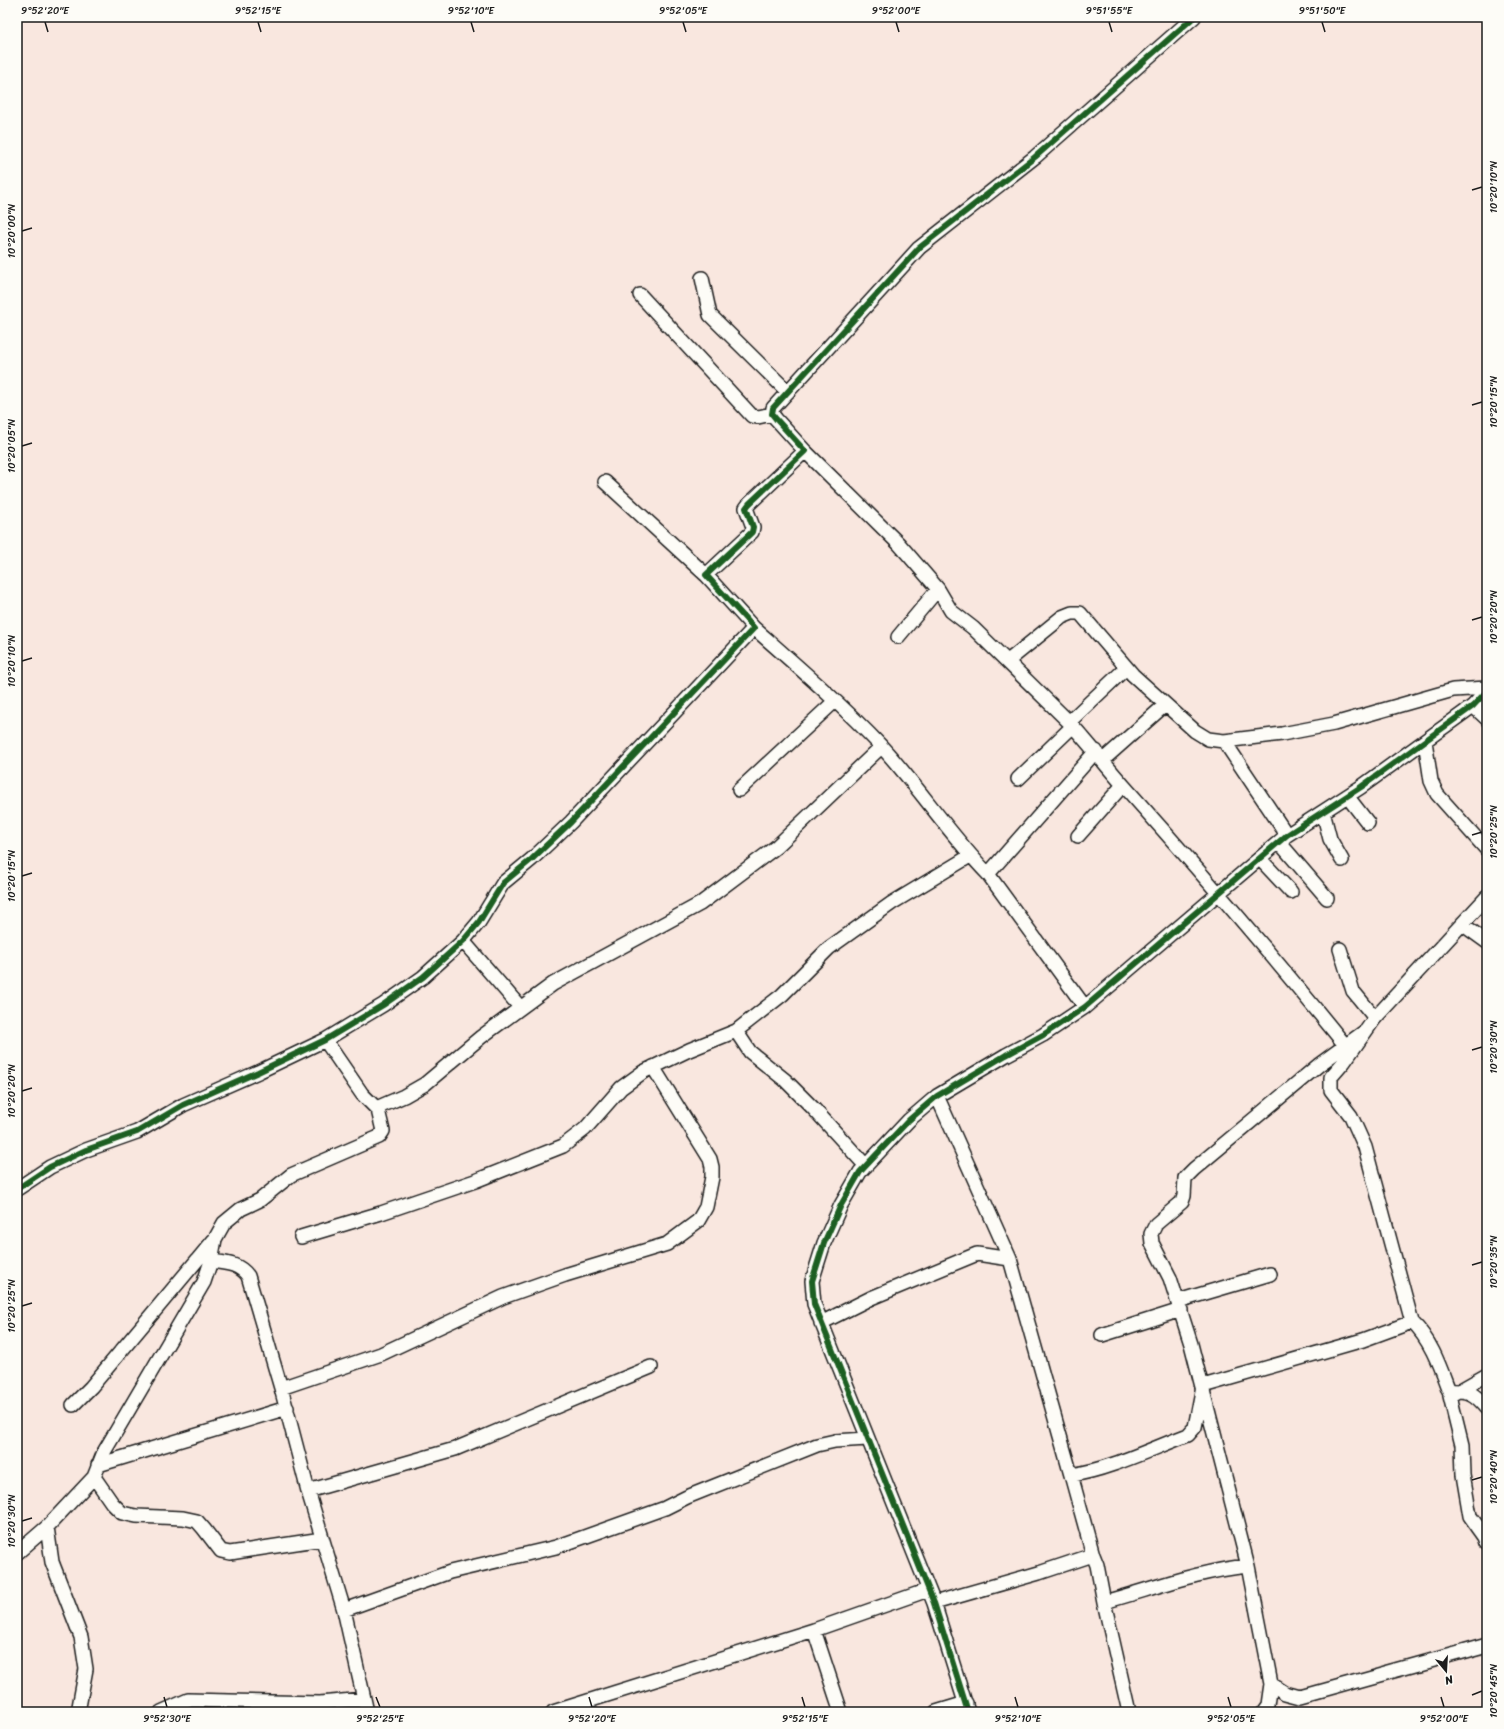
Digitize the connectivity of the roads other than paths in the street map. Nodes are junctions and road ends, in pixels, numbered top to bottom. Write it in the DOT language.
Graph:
graph roads {
  1 [pos="1194,17"];
  2 [pos="702,278"];
  3 [pos="640,295"];
  4 [pos="788,392"];
  5 [pos="772,414"];
  6 [pos="805,451"];
  7 [pos="605,482"];
  8 [pos="706,575"];
  9 [pos="938,589"];
  10 [pos="754,628"];
  11 [pos="898,637"];
  12 [pos="1008,661"];
  13 [pos="1126,668"];
  14 [pos="1487,688"];
  15 [pos="1487,691"];
  16 [pos="835,700"];
  17 [pos="1165,704"];
  18 [pos="1473,706"];
  19 [pos="1487,719"];
  20 [pos="1071,724"];
  21 [pos="1224,741"];
  22 [pos="1425,741"];
  23 [pos="881,747"];
  24 [pos="1100,756"];
  25 [pos="1018,779"];
  26 [pos="1123,785"];
  27 [pos="739,790"];
  28 [pos="1347,796"];
  29 [pos="1323,812"];
  30 [pos="1368,823"];
  31 [pos="1078,836"];
  32 [pos="1283,839"];
  33 [pos="1487,850"];
  34 [pos="970,856"];
  35 [pos="1260,858"];
  36 [pos="1342,860"];
  37 [pos="988,874"];
  38 [pos="1291,892"];
  39 [pos="1219,894"];
  40 [pos="1326,898"];
  41 [pos="1486,901"];
  42 [pos="1462,924"];
  43 [pos="463,941"];
  44 [pos="1487,942"];
  45 [pos="1340,949"];
  46 [pos="520,1007"];
  47 [pos="1085,1007"];
  48 [pos="1375,1018"];
  49 [pos="736,1031"];
  50 [pos="1364,1032"];
  51 [pos="325,1040"];
  52 [pos="1345,1045"];
  53 [pos="653,1067"];
  54 [pos="937,1096"];
  55 [pos="378,1110"];
  56 [pos="866,1166"];
  57 [pos="17,1189"];
  58 [pos="301,1237"];
  59 [pos="215,1239"];
  60 [pos="1010,1259"];
  61 [pos="211,1261"];
  62 [pos="1270,1274"];
  63 [pos="1179,1305"];
  64 [pos="1412,1322"];
  65 [pos="821,1323"];
  66 [pos="1102,1335"];
  67 [pos="651,1367"];
  68 [pos="1487,1375"];
  69 [pos="1203,1386"];
  70 [pos="281,1388"];
  71 [pos="1462,1390"];
  72 [pos="73,1405"];
  73 [pos="286,1408"];
  74 [pos="1487,1408"];
  75 [pos="867,1439"];
  76 [pos="96,1471"];
  77 [pos="1071,1475"];
  78 [pos="308,1491"];
  79 [pos="47,1527"];
  80 [pos="322,1539"];
  81 [pos="1487,1543"];
  82 [pos="17,1553"];
  83 [pos="1093,1555"];
  84 [pos="1248,1566"];
  85 [pos="928,1590"];
  86 [pos="1104,1602"];
  87 [pos="934,1603"];
  88 [pos="344,1610"];
  89 [pos="814,1630"];
  90 [pos="1487,1645"];
  91 [pos="1271,1684"];
  92 [pos="364,1699"];
  93 [pos="967,1707"];
  94 [pos="78,1712"];
  95 [pos="161,1712"];
  96 [pos="367,1712"];
  97 [pos="553,1712"];
  98 [pos="841,1712"];
  99 [pos="936,1712"];
  100 [pos="1130,1712"];
  101 [pos="1263,1712"];
  1 -- 4 [label="street"];
  2 -- 4 [label="street"];
  3 -- 5 [label="street"];
  4 -- 5 [label="street"];
  5 -- 6 [label="street"];
  6 -- 8 [label="street"];
  6 -- 9 [label="street"];
  7 -- 8 [label="street"];
  8 -- 10 [label="street"];
  9 -- 11 [label="street"];
  9 -- 12 [label="street"];
  10 -- 16 [label="street"];
  10 -- 43 [label="street"];
  12 -- 13 [label="street"];
  12 -- 20 [label="street"];
  13 -- 17 [label="street"];
  13 -- 20 [label="street"];
  14 -- 21 [label="street"];
  15 -- 18 [label="street"];
  16 -- 23 [label="street"];
  16 -- 27 [label="street"];
  17 -- 21 [label="street"];
  17 -- 24 [label="street"];
  18 -- 19 [label="street"];
  18 -- 22 [label="street"];
  20 -- 24 [label="street"];
  20 -- 25 [label="street"];
  21 -- 32 [label="street"];
  22 -- 28 [label="street"];
  22 -- 33 [label="street"];
  23 -- 34 [label="street"];
  23 -- 46 [label="street"];
  24 -- 26 [label="street"];
  24 -- 37 [label="street"];
  26 -- 31 [label="street"];
  26 -- 39 [label="street"];
  28 -- 29 [label="street"];
  28 -- 30 [label="street"];
  29 -- 32 [label="street"];
  29 -- 36 [label="street"];
  32 -- 35 [label="street"];
  32 -- 40 [label="street"];
  34 -- 37 [label="street"];
  34 -- 49 [label="street"];
  35 -- 38 [label="street"];
  35 -- 39 [label="street"];
  37 -- 47 [label="street"];
  39 -- 47 [label="street"];
  39 -- 52 [label="street"];
  41 -- 42 [label="street"];
  42 -- 44 [label="street"];
  42 -- 48 [label="street"];
  43 -- 46 [label="street"];
  43 -- 51 [label="street"];
  45 -- 48 [label="street"];
  46 -- 55 [label="street"];
  47 -- 54 [label="street"];
  48 -- 50 [label="street"];
  49 -- 53 [label="street"];
  49 -- 56 [label="street"];
  50 -- 52 [label="street"];
  50 -- 64 [label="street"];
  51 -- 55 [label="street"];
  51 -- 57 [label="street"];
  52 -- 63 [label="street"];
  53 -- 58 [label="street"];
  53 -- 70 [label="street"];
  54 -- 56 [label="street"];
  54 -- 60 [label="street"];
  55 -- 59 [label="street"];
  56 -- 65 [label="street"];
  59 -- 61 [label="street"];
  59 -- 72 [label="street"];
  60 -- 65 [label="street"];
  60 -- 77 [label="street"];
  61 -- 70 [label="street"];
  61 -- 76 [label="street"];
  62 -- 63 [label="street"];
  63 -- 66 [label="street"];
  63 -- 69 [label="street"];
  64 -- 69 [label="street"];
  64 -- 71 [label="street"];
  65 -- 75 [label="street"];
  67 -- 78 [label="street"];
  68 -- 71 [label="street"];
  69 -- 77 [label="street"];
  69 -- 84 [label="street"];
  70 -- 73 [label="street"];
  71 -- 74 [label="street"];
  71 -- 81 [label="street"];
  73 -- 76 [label="street"];
  73 -- 78 [label="street"];
  75 -- 85 [label="street"];
  75 -- 88 [label="street"];
  76 -- 79 [label="street"];
  76 -- 80 [label="street"];
  77 -- 83 [label="street"];
  78 -- 80 [label="street"];
  79 -- 82 [label="street"];
  79 -- 94 [label="street"];
  80 -- 88 [label="street"];
  83 -- 86 [label="street"];
  83 -- 87 [label="street"];
  84 -- 86 [label="street"];
  84 -- 91 [label="street"];
  85 -- 87 [label="street"];
  85 -- 89 [label="street"];
  86 -- 100 [label="street"];
  87 -- 93 [label="street"];
  88 -- 92 [label="street"];
  89 -- 97 [label="street"];
  89 -- 98 [label="street"];
  90 -- 91 [label="street"];
  91 -- 101 [label="street"];
  92 -- 95 [label="street"];
  92 -- 96 [label="street"];
  93 -- 99 [label="street"];
}
